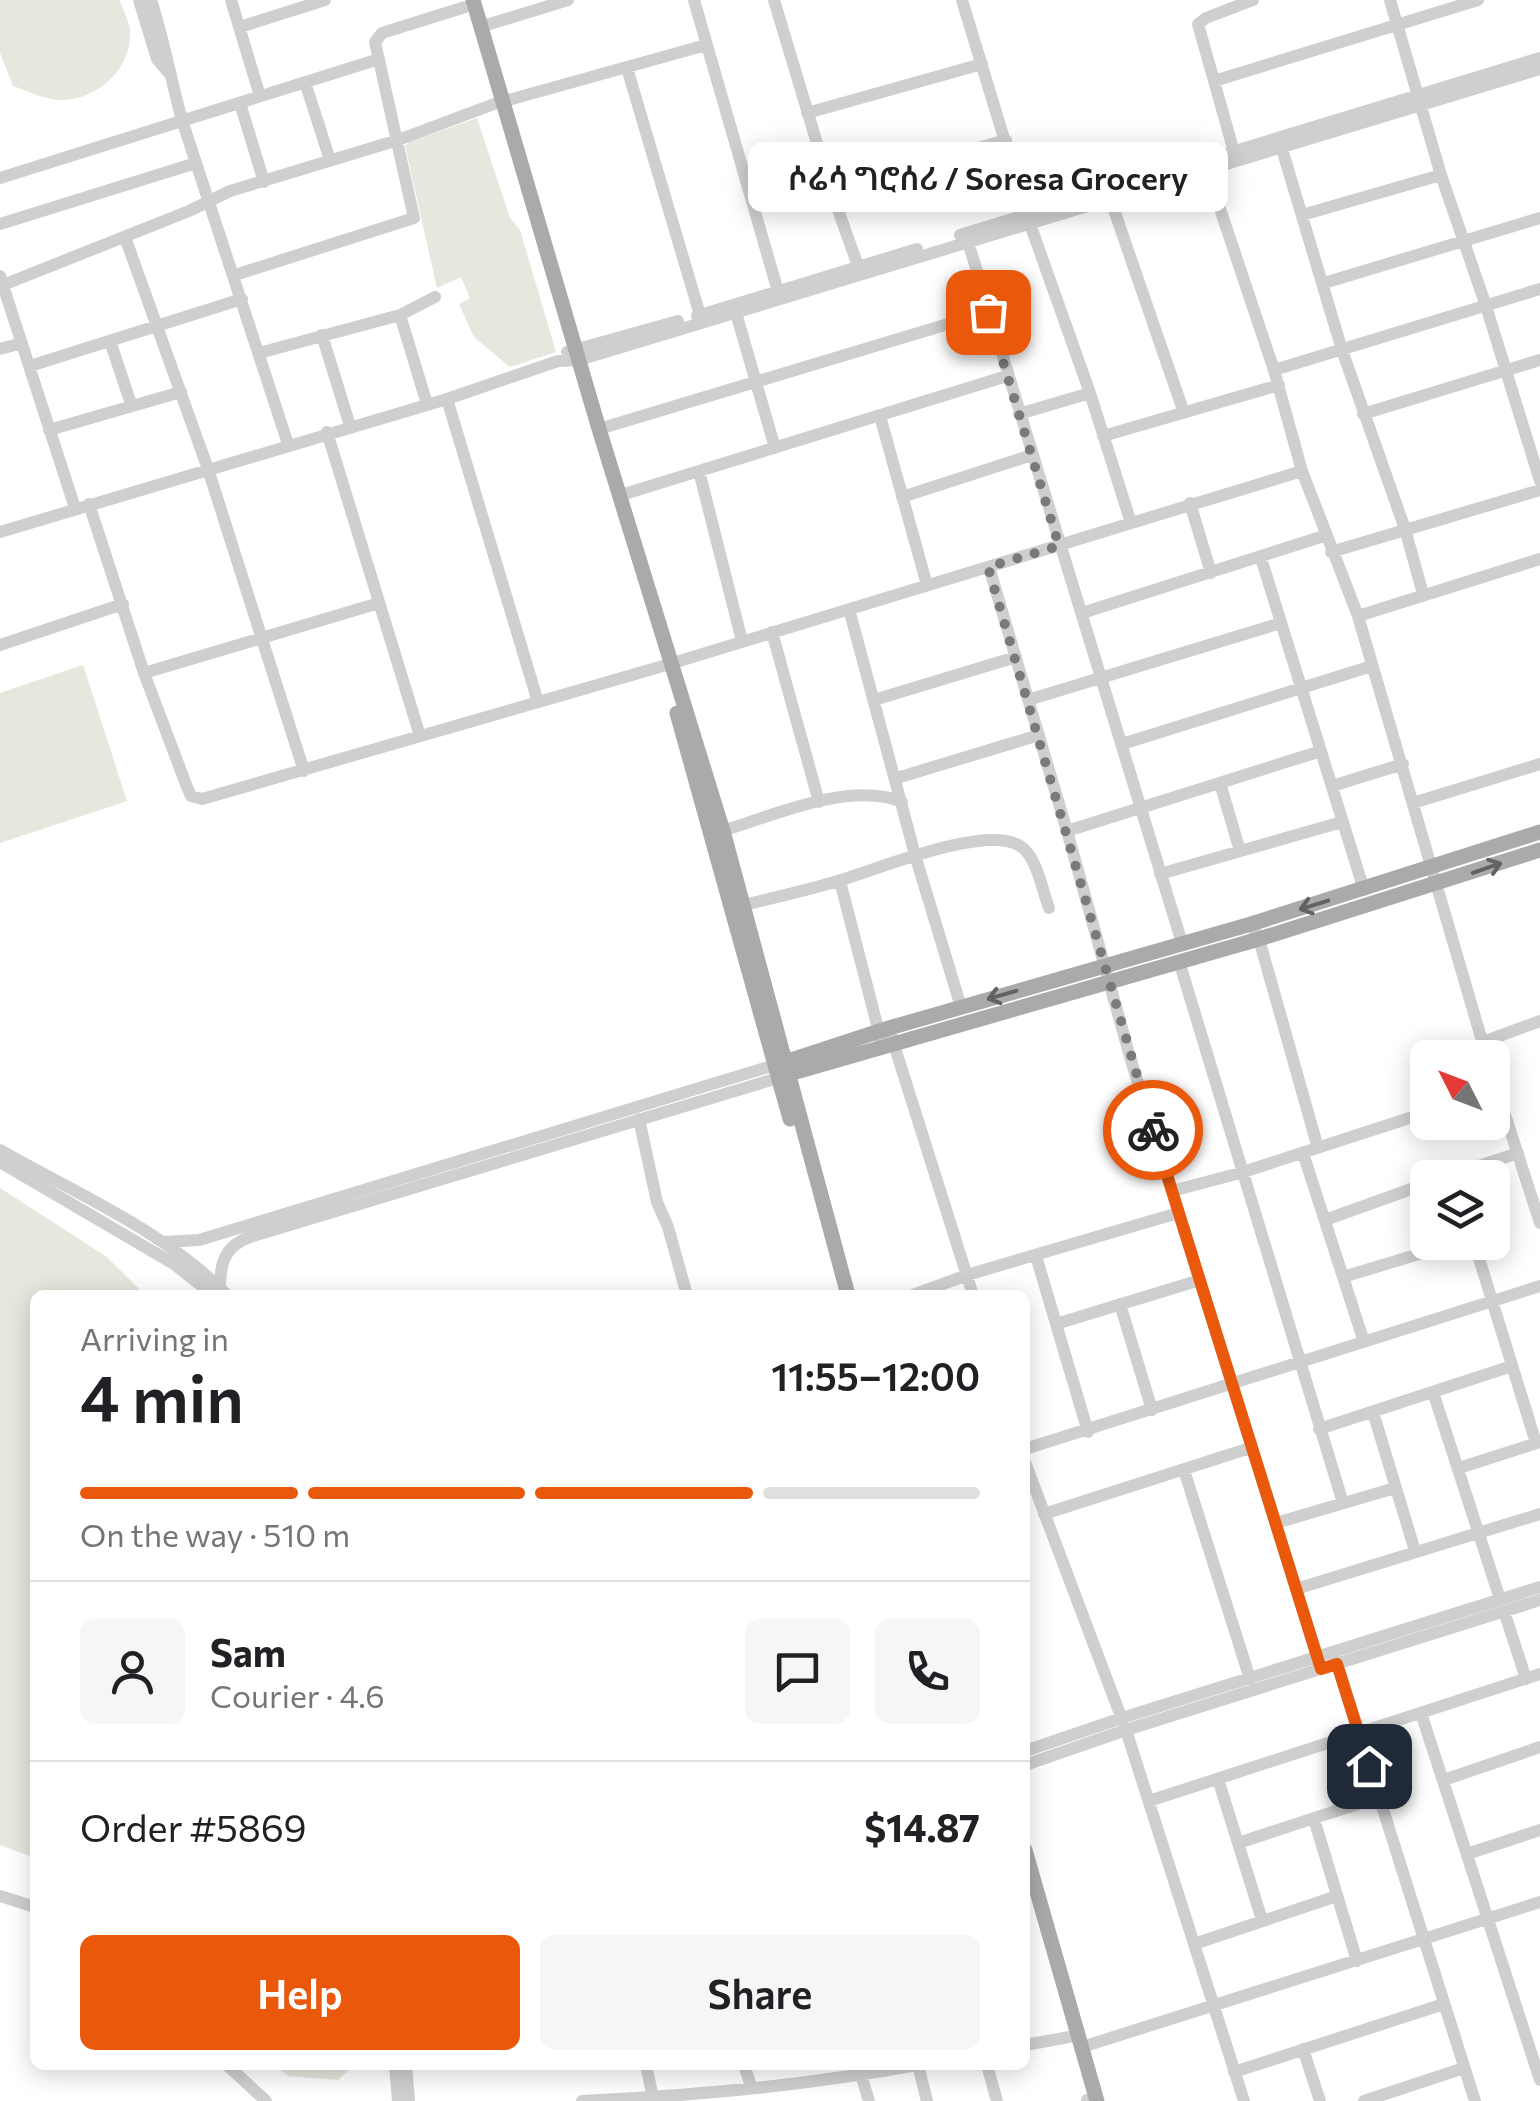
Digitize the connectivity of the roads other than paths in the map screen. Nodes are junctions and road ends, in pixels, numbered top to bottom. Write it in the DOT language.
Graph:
graph roads {
  1 [pos="139,0"];
  2 [pos="151,0"];
  3 [pos="231,0"];
  4 [pos="325,0"];
  5 [pos="694,0"];
  6 [pos="774,0"];
  7 [pos="962,0"];
  8 [pos="1253,0"];
  9 [pos="1390,0"];
  10 [pos="1478,0"];
  11 [pos="558,1"];
  12 [pos="467,2"];
  13 [pos="1234,2"];
  14 [pos="1462,2"];
  15 [pos="306,3"];
  16 [pos="480,26"];
  17 [pos="1399,26"];
  18 [pos="240,28"];
  19 [pos="706,45"];
  20 [pos="1540,58"];
  21 [pos="379,60"];
  22 [pos="982,64"];
  23 [pos="627,68"];
  24 [pos="1540,70"];
  25 [pos="169,73"];
  26 [pos="1214,81"];
  27 [pos="305,82"];
  28 [pos="260,96"];
  29 [pos="1419,100"];
  30 [pos="240,102"];
  31 [pos="499,104"];
  32 [pos="807,113"];
  33 [pos="182,120"];
  34 [pos="398,140"];
  35 [pos="1006,140"];
  36 [pos="1282,149"];
  37 [pos="1234,152"];
  38 [pos="330,160"];
  39 [pos="196,163"];
  40 [pos="1206,166"];
  41 [pos="1441,175"];
  42 [pos="0,178"];
  43 [pos="264,182"];
  44 [pos="831,190"];
  45 [pos="210,200"];
  46 [pos="1111,201"];
  47 [pos="1302,215"];
  48 [pos="1540,218"];
  49 [pos="1029,219"];
  50 [pos="0,224"];
  51 [pos="125,237"];
  52 [pos="1463,241"];
  53 [pos="968,242"];
  54 [pos="858,266"];
  55 [pos="235,275"];
  56 [pos="1,280"];
  57 [pos="1324,282"];
  58 [pos="1540,289"];
  59 [pos="779,294"];
  60 [pos="435,297"];
  61 [pos="242,299"];
  62 [pos="1486,306"];
  63 [pos="988,312"];
  64 [pos="736,313"];
  65 [pos="400,315"];
  66 [pos="700,315"];
  67 [pos="154,324"];
  68 [pos="322,336"];
  69 [pos="110,341"];
  70 [pos="22,343"];
  71 [pos="0,348"];
  72 [pos="1342,350"];
  73 [pos="259,353"];
  74 [pos="570,357"];
  75 [pos="1540,360"];
  76 [pos="30,366"];
  77 [pos="1504,371"];
  78 [pos="1007,376"];
  79 [pos="1277,378"];
  80 [pos="755,382"];
  81 [pos="181,392"];
  82 [pos="1090,393"];
  83 [pos="446,398"];
  84 [pos="131,404"];
  85 [pos="426,404"];
  86 [pos="1183,410"];
  87 [pos="1019,414"];
  88 [pos="1363,414"];
  89 [pos="880,416"];
  90 [pos="350,426"];
  91 [pos="599,428"];
  92 [pos="48,430"];
  93 [pos="327,432"];
  94 [pos="1103,436"];
  95 [pos="288,444"];
  96 [pos="775,448"];
  97 [pos="1032,455"];
  98 [pos="208,469"];
  99 [pos="700,471"];
  100 [pos="1302,472"];
  101 [pos="1540,481"];
  102 [pos="1540,490"];
  103 [pos="620,495"];
  104 [pos="902,497"];
  105 [pos="1190,503"];
  106 [pos="82,506"];
  107 [pos="1131,522"];
  108 [pos="1405,530"];
  109 [pos="0,532"];
  110 [pos="1327,536"];
  111 [pos="1059,546"];
  112 [pos="1332,552"];
  113 [pos="1261,558"];
  114 [pos="1540,558"];
  115 [pos="988,567"];
  116 [pos="1211,573"];
  117 [pos="927,586"];
  118 [pos="1423,594"];
  119 [pos="379,603"];
  120 [pos="123,604"];
  121 [pos="849,609"];
  122 [pos="1082,614"];
  123 [pos="1358,616"];
  124 [pos="1282,623"];
  125 [pos="772,632"];
  126 [pos="260,639"];
  127 [pos="742,640"];
  128 [pos="0,646"];
  129 [pos="1016,657"];
  130 [pos="668,664"];
  131 [pos="1372,666"];
  132 [pos="144,673"];
  133 [pos="1101,679"];
  134 [pos="1301,686"];
  135 [pos="874,700"];
  136 [pos="1028,700"];
  137 [pos="538,702"];
  138 [pos="1039,735"];
  139 [pos="420,736"];
  140 [pos="1122,744"];
  141 [pos="1321,751"];
  142 [pos="1403,764"];
  143 [pos="1540,764"];
  144 [pos="304,771"];
  145 [pos="896,778"];
  146 [pos="1220,783"];
  147 [pos="1332,786"];
  148 [pos="819,802"];
  149 [pos="902,802"];
  150 [pos="1413,803"];
  151 [pos="1140,809"];
  152 [pos="1342,822"];
  153 [pos="1068,831"];
  154 [pos="718,832"];
  155 [pos="1540,832"];
  156 [pos="1540,850"];
  157 [pos="1240,851"];
  158 [pos="915,855"];
  159 [pos="1160,874"];
  160 [pos="1435,877"];
  161 [pos="840,881"];
  162 [pos="1364,890"];
  163 [pos="738,906"];
  164 [pos="1049,908"];
  165 [pos="1255,932"];
  166 [pos="1182,944"];
  167 [pos="1178,961"];
  168 [pos="1104,964"];
  169 [pos="1108,982"];
  170 [pos="961,1007"];
  171 [pos="1540,1022"];
  172 [pos="886,1037"];
  173 [pos="1481,1040"];
  174 [pos="1488,1040"];
  175 [pos="782,1070"];
  176 [pos="1410,1118"];
  177 [pos="639,1119"];
  178 [pos="1510,1131"];
  179 [pos="1318,1148"];
  180 [pos="0,1150"];
  181 [pos="1303,1153"];
  182 [pos="1518,1153"];
  183 [pos="1498,1160"];
  184 [pos="0,1162"];
  185 [pos="1240,1173"];
  186 [pos="1410,1189"];
  187 [pos="1172,1191"];
  188 [pos="1178,1213"];
  189 [pos="292,1218"];
  190 [pos="1539,1218"];
  191 [pos="1325,1220"];
  192 [pos="163,1242"];
  193 [pos="1036,1256"];
  194 [pos="1410,1257"];
  195 [pos="1479,1260"];
  196 [pos="967,1276"];
  197 [pos="1344,1277"];
  198 [pos="1200,1280"];
  199 [pos="1540,1286"];
  200 [pos="215,1290"];
  201 [pos="218,1290"];
  202 [pos="220,1290"];
  203 [pos="686,1290"];
  204 [pos="837,1290"];
  205 [pos="847,1290"];
  206 [pos="927,1290"];
  207 [pos="971,1290"];
  208 [pos="1491,1302"];
  209 [pos="1120,1304"];
  210 [pos="1056,1324"];
  211 [pos="1364,1342"];
  212 [pos="1299,1362"];
  213 [pos="1512,1366"];
  214 [pos="1231,1383"];
  215 [pos="1433,1392"];
  216 [pos="1152,1410"];
  217 [pos="1373,1412"];
  218 [pos="1319,1429"];
  219 [pos="1088,1432"];
  220 [pos="1538,1443"];
  221 [pos="1030,1448"];
  222 [pos="1250,1448"];
  223 [pos="1458,1468"];
  224 [pos="1184,1470"];
  225 [pos="1030,1476"];
  226 [pos="1396,1488"];
  227 [pos="1343,1503"];
  228 [pos="1044,1514"];
  229 [pos="1540,1514"];
  230 [pos="1276,1523"];
  231 [pos="1479,1533"];
  232 [pos="1415,1551"];
  233 [pos="1540,1587"];
  234 [pos="1296,1589"];
  235 [pos="1540,1600"];
  236 [pos="1502,1605"];
  237 [pos="1336,1658"];
  238 [pos="1319,1663"];
  239 [pos="1533,1676"];
  240 [pos="1250,1679"];
  241 [pos="1421,1713"];
  242 [pos="1124,1724"];
  243 [pos="1359,1734"];
  244 [pos="1540,1747"];
  245 [pos="1030,1751"];
  246 [pos="1030,1762"];
  247 [pos="1218,1779"];
  248 [pos="1444,1780"];
  249 [pos="1379,1797"];
  250 [pos="1150,1801"];
  251 [pos="1314,1819"];
  252 [pos="1540,1830"];
  253 [pos="1238,1844"];
  254 [pos="1467,1854"];
  255 [pos="1030,1869"];
  256 [pos="0,1896"];
  257 [pos="1337,1896"];
  258 [pos="1030,1901"];
  259 [pos="1540,1902"];
  260 [pos="30,1905"];
  261 [pos="1487,1919"];
  262 [pos="1262,1920"];
  263 [pos="1424,1939"];
  264 [pos="1194,1944"];
  265 [pos="1357,1961"];
  266 [pos="1444,2004"];
  267 [pos="1214,2007"];
  268 [pos="1075,2042"];
  269 [pos="1030,2045"];
  270 [pos="1303,2049"];
  271 [pos="1464,2068"];
  272 [pos="233,2070"];
  273 [pos="395,2070"];
  274 [pos="406,2070"];
  275 [pos="647,2070"];
  276 [pos="746,2070"];
  277 [pos="890,2070"];
  278 [pos="919,2070"];
  279 [pos="988,2070"];
  280 [pos="1234,2072"];
  281 [pos="861,2075"];
  282 [pos="1540,2080"];
  283 [pos="751,2086"];
  284 [pos="716,2096"];
  285 [pos="653,2098"];
  286 [pos="266,2101"];
  287 [pos="398,2101"];
  288 [pos="408,2101"];
  289 [pos="582,2101"];
  290 [pos="869,2101"];
  291 [pos="927,2101"];
  292 [pos="997,2101"];
  293 [pos="1087,2101"];
  294 [pos="1097,2101"];
  295 [pos="1244,2101"];
  296 [pos="1320,2101"];
  297 [pos="1364,2101"];
  298 [pos="1475,2101"];
  1 -- 25 [label="street"];
  2 -- 25 [label="street"];
  3 -- 18 [label="street"];
  4 -- 15 [label="street"];
  5 -- 19 [label="street"];
  6 -- 32 [label="street"];
  7 -- 22 [label="street"];
  8 -- 13 [label="street"];
  9 -- 17 [label="street"];
  10 -- 14 [label="street"];
  11 -- 16 [label="street"];
  12 -- 16 [label="main road"];
  12 -- 21 [label="street"];
  12 -- 31 [label="main road"];
  13 -- 26 [label="street"];
  14 -- 17 [label="street"];
  15 -- 18 [label="street"];
  16 -- 31 [label="main road"];
  17 -- 26 [label="street"];
  17 -- 29 [label="street"];
  18 -- 28 [label="street"];
  19 -- 23 [label="street"];
  19 -- 59 [label="street"];
  20 -- 29 [label="street"];
  21 -- 27 [label="street"];
  21 -- 34 [label="street"];
  22 -- 32 [label="street"];
  22 -- 35 [label="street"];
  23 -- 31 [label="street"];
  23 -- 66 [label="street"];
  24 -- 29 [label="street"];
  25 -- 33 [label="street"];
  26 -- 37 [label="street"];
  27 -- 28 [label="street"];
  27 -- 38 [label="street"];
  28 -- 30 [label="street"];
  29 -- 36 [label="street"];
  29 -- 37 [label="street"];
  29 -- 41 [label="street"];
  30 -- 33 [label="street"];
  30 -- 43 [label="street"];
  31 -- 34 [label="street"];
  31 -- 74 [label="main road"];
  32 -- 44 [label="street"];
  33 -- 39 [label="street"];
  33 -- 42 [label="street"];
  34 -- 38 [label="street"];
  34 -- 55 [label="street"];
  35 -- 44 [label="street"];
  35 -- 49 [label="street"];
  36 -- 40 [label="street"];
  36 -- 47 [label="street"];
  37 -- 40 [label="street"];
  38 -- 43 [label="street"];
  39 -- 45 [label="street"];
  39 -- 50 [label="street"];
  40 -- 46 [label="street"];
  40 -- 49 [label="street"];
  40 -- 79 [label="street"];
  41 -- 47 [label="street"];
  41 -- 52 [label="street"];
  43 -- 45 [label="street"];
  44 -- 54 [label="street"];
  45 -- 51 [label="street"];
  45 -- 55 [label="street"];
  46 -- 49 [label="street"];
  46 -- 86 [label="street"];
  47 -- 57 [label="street"];
  48 -- 52 [label="street"];
  49 -- 53 [label="street"];
  49 -- 54 [label="street"];
  49 -- 82 [label="street"];
  51 -- 56 [label="street"];
  51 -- 67 [label="street"];
  52 -- 57 [label="street"];
  52 -- 62 [label="street"];
  53 -- 59 [label="street"];
  53 -- 63 [label="street"];
  54 -- 59 [label="street"];
  55 -- 61 [label="street"];
  56 -- 70 [label="street"];
  57 -- 72 [label="street"];
  58 -- 62 [label="street"];
  59 -- 64 [label="street"];
  59 -- 66 [label="street"];
  60 -- 65 [label="street"];
  61 -- 67 [label="street"];
  61 -- 73 [label="street"];
  62 -- 72 [label="street"];
  62 -- 77 [label="street"];
  63 -- 78 [label="street"];
  63 -- 80 [label="street"];
  64 -- 74 [label="street"];
  64 -- 80 [label="street"];
  65 -- 68 [label="street"];
  65 -- 85 [label="street"];
  66 -- 74 [label="street"];
  67 -- 69 [label="street"];
  67 -- 81 [label="street"];
  68 -- 73 [label="street"];
  68 -- 90 [label="street"];
  69 -- 76 [label="street"];
  69 -- 84 [label="street"];
  70 -- 71 [label="street"];
  70 -- 76 [label="street"];
  72 -- 79 [label="street"];
  72 -- 88 [label="street"];
  73 -- 95 [label="street"];
  74 -- 83 [label="street"];
  74 -- 91 [label="main road"];
  74 -- 130 [label="main road"];
  75 -- 77 [label="street"];
  76 -- 92 [label="street"];
  77 -- 88 [label="street"];
  77 -- 101 [label="street"];
  78 -- 87 [label="street"];
  78 -- 89 [label="street"];
  79 -- 86 [label="street"];
  79 -- 100 [label="street"];
  80 -- 91 [label="street"];
  80 -- 96 [label="street"];
  81 -- 84 [label="street"];
  81 -- 98 [label="street"];
  82 -- 87 [label="street"];
  82 -- 94 [label="street"];
  83 -- 85 [label="street"];
  83 -- 137 [label="street"];
  84 -- 92 [label="street"];
  85 -- 90 [label="street"];
  86 -- 94 [label="street"];
  87 -- 97 [label="street"];
  88 -- 108 [label="street"];
  89 -- 96 [label="street"];
  89 -- 104 [label="street"];
  90 -- 93 [label="street"];
  91 -- 103 [label="main road"];
  92 -- 106 [label="street"];
  93 -- 95 [label="street"];
  93 -- 119 [label="street"];
  94 -- 107 [label="street"];
  95 -- 98 [label="street"];
  96 -- 99 [label="street"];
  97 -- 104 [label="street"];
  97 -- 111 [label="street"];
  98 -- 106 [label="street"];
  98 -- 126 [label="street"];
  99 -- 103 [label="street"];
  99 -- 127 [label="street"];
  100 -- 105 [label="street"];
  100 -- 110 [label="street"];
  102 -- 108 [label="street"];
  103 -- 130 [label="main road"];
  104 -- 117 [label="street"];
  105 -- 107 [label="street"];
  105 -- 116 [label="street"];
  106 -- 109 [label="street"];
  106 -- 120 [label="street"];
  107 -- 111 [label="street"];
  108 -- 112 [label="street"];
  108 -- 118 [label="street"];
  110 -- 112 [label="street"];
  110 -- 113 [label="street"];
  111 -- 115 [label="street"];
  111 -- 122 [label="street"];
  112 -- 123 [label="street"];
  113 -- 116 [label="street"];
  113 -- 124 [label="street"];
  114 -- 118 [label="street"];
  115 -- 117 [label="street"];
  115 -- 129 [label="street"];
  116 -- 122 [label="street"];
  117 -- 121 [label="street"];
  118 -- 123 [label="street"];
  119 -- 126 [label="street"];
  119 -- 139 [label="street"];
  120 -- 128 [label="street"];
  120 -- 132 [label="street"];
  121 -- 125 [label="street"];
  121 -- 135 [label="street"];
  122 -- 133 [label="street"];
  123 -- 131 [label="street"];
  124 -- 133 [label="street"];
  124 -- 134 [label="street"];
  125 -- 127 [label="street"];
  125 -- 148 [label="street"];
  126 -- 132 [label="street"];
  126 -- 144 [label="street"];
  127 -- 130 [label="street"];
  129 -- 135 [label="street"];
  129 -- 136 [label="street"];
  130 -- 137 [label="street"];
  130 -- 154 [label="main road"];
  131 -- 134 [label="street"];
  131 -- 142 [label="street"];
  132 -- 144 [label="street"];
  133 -- 136 [label="street"];
  133 -- 140 [label="street"];
  134 -- 140 [label="street"];
  134 -- 141 [label="street"];
  135 -- 145 [label="street"];
  136 -- 138 [label="street"];
  137 -- 139 [label="street"];
  138 -- 145 [label="street"];
  138 -- 153 [label="street"];
  139 -- 144 [label="street"];
  140 -- 151 [label="street"];
  141 -- 146 [label="street"];
  141 -- 147 [label="street"];
  142 -- 147 [label="street"];
  142 -- 150 [label="street"];
  143 -- 150 [label="street"];
  145 -- 149 [label="street"];
  146 -- 151 [label="street"];
  146 -- 157 [label="street"];
  147 -- 152 [label="street"];
  148 -- 149 [label="street"];
  148 -- 154 [label="street"];
  149 -- 158 [label="street"];
  150 -- 160 [label="street"];
  151 -- 153 [label="street"];
  151 -- 159 [label="street"];
  152 -- 157 [label="street"];
  152 -- 162 [label="street"];
  153 -- 168 [label="street"];
  154 -- 163 [label="main road"];
  155 -- 160 [label="main road"];
  160 -- 156 [label="main road, one-way"];
  157 -- 159 [label="street"];
  158 -- 161 [label="street"];
  158 -- 164 [label="street"];
  158 -- 170 [label="street"];
  159 -- 166 [label="street"];
  160 -- 162 [label="main road"];
  160 -- 165 [label="main road"];
  160 -- 173 [label="street"];
  161 -- 163 [label="street"];
  161 -- 172 [label="street"];
  162 -- 165 [label="main road, one-way"];
  163 -- 175 [label="main road"];
  165 -- 166 [label="main road"];
  165 -- 167 [label="main road"];
  165 -- 179 [label="street"];
  166 -- 168 [label="main road"];
  167 -- 169 [label="main road"];
  167 -- 185 [label="street"];
  168 -- 169 [label="street"];
  168 -- 170 [label="main road, one-way"];
  169 -- 172 [label="main road"];
  169 -- 187 [label="street"];
  170 -- 172 [label="main road"];
  171 -- 174 [label="street"];
  172 -- 175 [label="main road"];
  172 -- 196 [label="street"];
  175 -- 177 [label="street"];
  175 -- 189 [label="street"];
  175 -- 204 [label="main road"];
  175 -- 205 [label="main road"];
  176 -- 179 [label="street"];
  177 -- 189 [label="street"];
  177 -- 203 [label="street"];
  178 -- 182 [label="street"];
  179 -- 181 [label="street"];
  180 -- 192 [label="street"];
  181 -- 185 [label="street"];
  181 -- 191 [label="street"];
  182 -- 183 [label="street"];
  182 -- 190 [label="street"];
  184 -- 200 [label="street"];
  185 -- 187 [label="street"];
  185 -- 212 [label="street"];
  186 -- 191 [label="street"];
  187 -- 188 [label="street"];
  188 -- 193 [label="street"];
  188 -- 198 [label="street"];
  189 -- 192 [label="street"];
  189 -- 202 [label="street"];
  191 -- 197 [label="street"];
  192 -- 201 [label="street"];
  193 -- 196 [label="street"];
  193 -- 210 [label="street"];
  194 -- 197 [label="street"];
  195 -- 208 [label="street"];
  196 -- 206 [label="street"];
  196 -- 207 [label="street"];
  197 -- 211 [label="street"];
  198 -- 209 [label="street"];
  198 -- 214 [label="street"];
  199 -- 208 [label="street"];
  208 -- 211 [label="street"];
  208 -- 213 [label="street"];
  209 -- 210 [label="street"];
  209 -- 216 [label="street"];
  210 -- 219 [label="street"];
  211 -- 212 [label="street"];
  212 -- 214 [label="street"];
  212 -- 218 [label="street"];
  213 -- 215 [label="street"];
  213 -- 220 [label="street"];
  214 -- 216 [label="street"];
  214 -- 222 [label="street"];
  215 -- 217 [label="street"];
  215 -- 223 [label="street"];
  216 -- 219 [label="street"];
  217 -- 218 [label="street"];
  217 -- 226 [label="street"];
  218 -- 227 [label="street"];
  219 -- 221 [label="street"];
  220 -- 223 [label="street"];
  222 -- 224 [label="street"];
  222 -- 230 [label="street"];
  223 -- 231 [label="street"];
  224 -- 228 [label="street"];
  224 -- 240 [label="street"];
  225 -- 228 [label="street"];
  226 -- 227 [label="street"];
  226 -- 232 [label="street"];
  227 -- 230 [label="street"];
  228 -- 242 [label="street"];
  229 -- 231 [label="street"];
  230 -- 234 [label="street"];
  231 -- 232 [label="street"];
  231 -- 236 [label="street"];
  232 -- 234 [label="street"];
  233 -- 236 [label="street"];
  234 -- 238 [label="street"];
  235 -- 236 [label="street"];
  236 -- 237 [label="street"];
  236 -- 239 [label="street"];
  237 -- 238 [label="street"];
  237 -- 243 [label="street"];
  238 -- 240 [label="street"];
  238 -- 242 [label="street"];
  239 -- 241 [label="street"];
  240 -- 242 [label="street"];
  241 -- 243 [label="street"];
  241 -- 248 [label="street"];
  242 -- 245 [label="street"];
  242 -- 246 [label="street"];
  242 -- 250 [label="street"];
  243 -- 247 [label="street"];
  243 -- 249 [label="street"];
  244 -- 248 [label="street"];
  247 -- 250 [label="street"];
  247 -- 253 [label="street"];
  248 -- 254 [label="street"];
  249 -- 251 [label="street"];
  249 -- 263 [label="street"];
  250 -- 264 [label="street"];
  251 -- 253 [label="street"];
  251 -- 257 [label="street"];
  252 -- 254 [label="street"];
  253 -- 262 [label="street"];
  254 -- 261 [label="street"];
  255 -- 268 [label="main road"];
  256 -- 260 [label="street"];
  257 -- 262 [label="street"];
  257 -- 265 [label="street"];
  258 -- 268 [label="main road"];
  259 -- 261 [label="street"];
  261 -- 263 [label="street"];
  261 -- 282 [label="street"];
  262 -- 264 [label="street"];
  263 -- 265 [label="street"];
  263 -- 266 [label="street"];
  264 -- 267 [label="street"];
  265 -- 267 [label="street"];
  266 -- 270 [label="street"];
  266 -- 271 [label="street"];
  267 -- 268 [label="street"];
  267 -- 280 [label="street"];
  268 -- 269 [label="street"];
  268 -- 293 [label="main road"];
  268 -- 294 [label="main road"];
  270 -- 280 [label="street"];
  270 -- 296 [label="street"];
  271 -- 297 [label="street"];
  271 -- 298 [label="street"];
  272 -- 286 [label="street"];
  273 -- 287 [label="street"];
  274 -- 288 [label="street"];
  275 -- 285 [label="street"];
  276 -- 283 [label="street"];
  277 -- 281 [label="street"];
  278 -- 291 [label="street"];
  279 -- 292 [label="street"];
  280 -- 295 [label="street"];
  281 -- 283 [label="street"];
  281 -- 290 [label="street"];
  283 -- 284 [label="street"];
  284 -- 285 [label="street"];
  285 -- 289 [label="street"];
}
